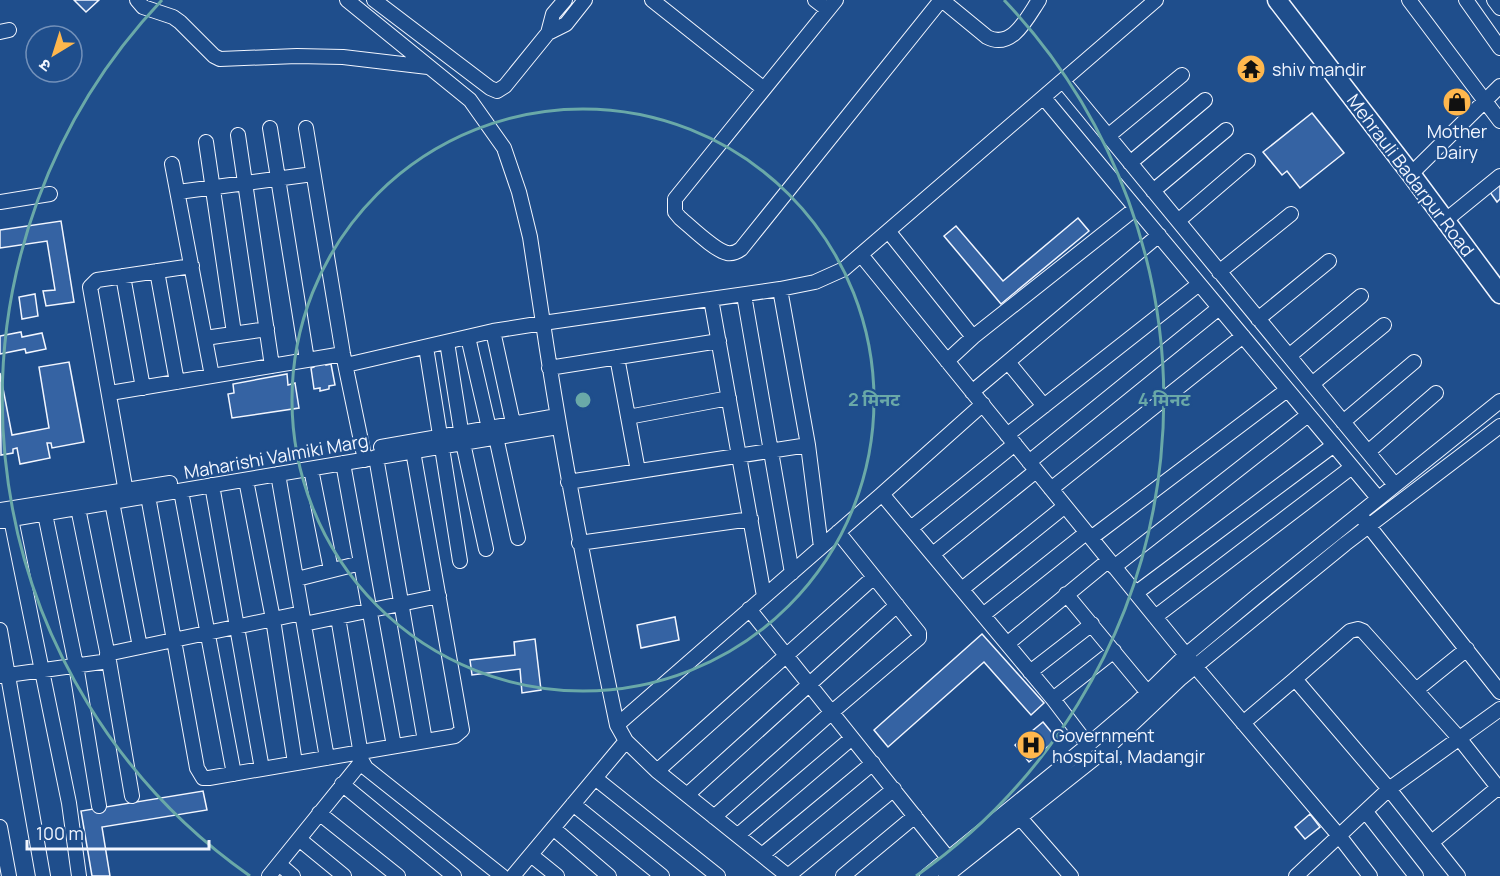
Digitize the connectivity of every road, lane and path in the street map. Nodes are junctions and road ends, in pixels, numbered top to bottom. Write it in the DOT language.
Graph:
graph roads {
  1 [pos="137,0"];
  2 [pos="347,0"];
  3 [pos="374,0"];
  4 [pos="565,0"];
  5 [pos="585,0"];
  6 [pos="652,0"];
  7 [pos="815,0"];
  8 [pos="941,0"];
  9 [pos="1040,0"];
  10 [pos="1156,0"];
  11 [pos="1277,0"];
  12 [pos="1292,0"];
  13 [pos="1409,0"];
  14 [pos="1466,0"];
  15 [pos="1494,0"];
  16 [pos="832,5"];
  17 [pos="1500,8"];
  18 [pos="548,33"];
  19 [pos="1500,48"];
  20 [pos="430,68"];
  21 [pos="1182,75"];
  22 [pos="1063,81"];
  23 [pos="1500,86"];
  24 [pos="764,89"];
  25 [pos="1044,98"];
  26 [pos="1485,99"];
  27 [pos="1204,100"];
  28 [pos="1500,121"];
  29 [pos="270,128"];
  30 [pos="306,128"];
  31 [pos="1226,130"];
  32 [pos="238,135"];
  33 [pos="1108,136"];
  34 [pos="206,142"];
  35 [pos="1248,161"];
  36 [pos="1130,163"];
  37 [pos="172,164"];
  38 [pos="1414,171"];
  39 [pos="314,174"];
  40 [pos="1500,177"];
  41 [pos="278,178"];
  42 [pos="245,183"];
  43 [pos="213,187"];
  44 [pos="1153,191"];
  45 [pos="178,192"];
  46 [pos="50,194"];
  47 [pos="0,202"];
  48 [pos="1136,208"];
  49 [pos="1291,214"];
  50 [pos="1452,215"];
  51 [pos="1178,221"];
  52 [pos="889,232"];
  53 [pos="1159,236"];
  54 [pos="862,256"];
  55 [pos="1329,261"];
  56 [pos="192,266"];
  57 [pos="157,271"];
  58 [pos="1219,272"];
  59 [pos="123,276"];
  60 [pos="1500,279"];
  61 [pos="1199,284"];
  62 [pos="780,289"];
  63 [pos="1500,294"];
  64 [pos="744,295"];
  65 [pos="1361,296"];
  66 [pos="711,299"];
  67 [pos="1219,308"];
  68 [pos="1258,319"];
  69 [pos="543,323"];
  70 [pos="1384,325"];
  71 [pos="267,329"];
  72 [pos="493,331"];
  73 [pos="234,333"];
  74 [pos="1243,336"];
  75 [pos="468,337"];
  76 [pos="974,337"];
  77 [pos="205,338"];
  78 [pos="720,341"];
  79 [pos="447,342"];
  80 [pos="426,347"];
  81 [pos="1289,356"];
  82 [pos="617,357"];
  83 [pos="307,360"];
  84 [pos="344,360"];
  85 [pos="947,361"];
  86 [pos="1008,362"];
  87 [pos="1414,362"];
  88 [pos="272,366"];
  89 [pos="549,368"];
  90 [pos="212,376"];
  91 [pos="177,382"];
  92 [pos="1312,384"];
  93 [pos="143,388"];
  94 [pos="1287,390"];
  95 [pos="972,392"];
  96 [pos="110,393"];
  97 [pos="1436,393"];
  98 [pos="729,398"];
  99 [pos="1500,401"];
  100 [pos="982,404"];
  101 [pos="1044,406"];
  102 [pos="1308,415"];
  103 [pos="628,417"];
  104 [pos="557,422"];
  105 [pos="1343,422"];
  106 [pos="1500,426"];
  107 [pos="514,429"];
  108 [pos="492,435"];
  109 [pos="463,438"];
  110 [pos="1011,439"];
  111 [pos="440,442"];
  112 [pos="808,445"];
  113 [pos="1334,445"];
  114 [pos="770,450"];
  115 [pos="413,451"];
  116 [pos="1368,453"];
  117 [pos="740,455"];
  118 [pos="368,456"];
  119 [pos="343,463"];
  120 [pos="1033,466"];
  121 [pos="1352,467"];
  122 [pos="311,469"];
  123 [pos="638,471"];
  124 [pos="279,474"];
  125 [pos="246,480"];
  126 [pos="568,482"];
  127 [pos="1395,484"];
  128 [pos="212,485"];
  129 [pos="1051,489"];
  130 [pos="182,491"];
  131 [pos="882,494"];
  132 [pos="127,495"];
  133 [pos="148,496"];
  134 [pos="1378,498"];
  135 [pos="112,502"];
  136 [pos="1065,506"];
  137 [pos="78,508"];
  138 [pos="0,510"];
  139 [pos="1359,513"];
  140 [pos="45,514"];
  141 [pos="750,519"];
  142 [pos="6,520"];
  143 [pos="1369,526"];
  144 [pos="911,528"];
  145 [pos="838,532"];
  146 [pos="1089,535"];
  147 [pos="518,538"];
  148 [pos="579,543"];
  149 [pos="821,547"];
  150 [pos="486,549"];
  151 [pos="933,554"];
  152 [pos="460,561"];
  153 [pos="361,563"];
  154 [pos="1112,564"];
  155 [pos="331,570"];
  156 [pos="792,573"];
  157 [pos="874,577"];
  158 [pos="297,579"];
  159 [pos="962,589"];
  160 [pos="1136,593"];
  161 [pos="1066,594"];
  162 [pos="439,596"];
  163 [pos="764,596"];
  164 [pos="401,604"];
  165 [pos="897,605"];
  166 [pos="749,609"];
  167 [pos="370,611"];
  168 [pos="983,615"];
  169 [pos="338,617"];
  170 [pos="1155,617"];
  171 [pos="273,619"];
  172 [pos="303,619"];
  173 [pos="1092,624"];
  174 [pos="238,626"];
  175 [pos="0,630"];
  176 [pos="208,633"];
  177 [pos="174,640"];
  178 [pos="1007,644"];
  179 [pos="140,647"];
  180 [pos="1467,649"];
  181 [pos="1114,651"];
  182 [pos="787,656"];
  183 [pos="108,657"];
  184 [pos="1191,661"];
  185 [pos="75,665"];
  186 [pos="42,670"];
  187 [pos="1030,672"];
  188 [pos="4,675"];
  189 [pos="1295,679"];
  190 [pos="809,684"];
  191 [pos="1416,690"];
  192 [pos="1500,692"];
  193 [pos="1148,693"];
  194 [pos="1053,699"];
  195 [pos="1500,709"];
  196 [pos="832,712"];
  197 [pos="1243,723"];
  198 [pos="616,725"];
  199 [pos="852,738"];
  200 [pos="1459,738"];
  201 [pos="425,741"];
  202 [pos="626,741"];
  203 [pos="1088,745"];
  204 [pos="394,746"];
  205 [pos="362,757"];
  206 [pos="327,758"];
  207 [pos="295,763"];
  208 [pos="873,763"];
  209 [pos="262,769"];
  210 [pos="657,771"];
  211 [pos="234,774"];
  212 [pos="595,778"];
  213 [pos="342,784"];
  214 [pos="1499,788"];
  215 [pos="894,789"];
  216 [pos="1389,789"];
  217 [pos="687,795"];
  218 [pos="132,796"];
  219 [pos="573,804"];
  220 [pos="99,806"];
  221 [pos="1015,812"];
  222 [pos="1366,812"];
  223 [pos="319,813"];
  224 [pos="714,816"];
  225 [pos="915,816"];
  226 [pos="0,827"];
  227 [pos="553,828"];
  228 [pos="738,835"];
  229 [pos="1340,837"];
  230 [pos="299,839"];
  231 [pos="1432,842"];
  232 [pos="531,855"];
  233 [pos="762,855"];
  234 [pos="948,858"];
  235 [pos="279,864"];
  236 [pos="9,876"];
  237 [pos="43,876"];
  238 [pos="80,876"];
  239 [pos="269,876"];
  240 [pos="293,876"];
  241 [pos="344,876"];
  242 [pos="398,876"];
  243 [pos="454,876"];
  244 [pos="502,876"];
  245 [pos="513,876"];
  246 [pos="557,876"];
  247 [pos="609,876"];
  248 [pos="662,876"];
  249 [pos="718,876"];
  250 [pos="788,876"];
  251 [pos="843,876"];
  252 [pos="927,876"];
  253 [pos="946,876"];
  254 [pos="1071,876"];
  255 [pos="1296,876"];
  256 [pos="1370,876"];
  257 [pos="1416,876"];
  258 [pos="1458,876"];
  1 -- 20 [label="street"];
  2 -- 20 [label="street"];
  3 -- 18 [label="street"];
  4 -- 18 [label="street"];
  5 -- 18 [label="street"];
  6 -- 24 [label="street"];
  7 -- 16 [label="street"];
  8 -- 9 [label="street"];
  8 -- 24 [label="street"];
  10 -- 22 [label="street"];
  11 -- 38 [label="main road, Mehrauli Badarpur Road"];
  12 -- 38 [label="main road, Mehrauli Badarpur Road"];
  13 -- 26 [label="street"];
  14 -- 19 [label="street"];
  15 -- 17 [label="street"];
  16 -- 24 [label="street"];
  20 -- 69 [label="street"];
  21 -- 33 [label="street"];
  22 -- 25 [label="street"];
  22 -- 33 [label="street"];
  23 -- 26 [label="street"];
  25 -- 48 [label="street"];
  25 -- 52 [label="street"];
  26 -- 28 [label="street"];
  26 -- 38 [label="street"];
  27 -- 36 [label="street"];
  29 -- 41 [label="street"];
  30 -- 39 [label="street"];
  31 -- 44 [label="street"];
  32 -- 42 [label="street"];
  33 -- 36 [label="street"];
  34 -- 43 [label="street"];
  35 -- 51 [label="street"];
  36 -- 44 [label="street"];
  37 -- 45 [label="street"];
  38 -- 50 [label="main road, Mehrauli Badarpur Road"];
  38 -- 63 [label="main road, Mehrauli Badarpur Road"];
  39 -- 41 [label="street"];
  39 -- 84 [label="street"];
  40 -- 50 [label="street"];
  41 -- 42 [label="street"];
  41 -- 83 [label="street"];
  42 -- 43 [label="street"];
  42 -- 71 [label="street"];
  43 -- 45 [label="street"];
  43 -- 73 [label="street"];
  44 -- 51 [label="street"];
  45 -- 56 [label="street"];
  46 -- 47 [label="street"];
  48 -- 53 [label="street"];
  48 -- 76 [label="street"];
  49 -- 58 [label="street"];
  50 -- 60 [label="main road, Mehrauli Badarpur Road"];
  51 -- 58 [label="street"];
  52 -- 54 [label="street"];
  52 -- 76 [label="street"];
  53 -- 61 [label="street"];
  53 -- 86 [label="street"];
  54 -- 62 [label="street"];
  54 -- 85 [label="street"];
  55 -- 68 [label="street"];
  56 -- 57 [label="street"];
  56 -- 77 [label="street"];
  57 -- 59 [label="street"];
  57 -- 91 [label="street"];
  58 -- 68 [label="street"];
  59 -- 93 [label="street"];
  59 -- 96 [label="street"];
  61 -- 67 [label="street"];
  61 -- 101 [label="street"];
  62 -- 64 [label="street"];
  62 -- 112 [label="street"];
  64 -- 66 [label="street"];
  64 -- 114 [label="street"];
  65 -- 81 [label="street"];
  66 -- 69 [label="street"];
  66 -- 78 [label="street"];
  67 -- 74 [label="street"];
  67 -- 120 [label="street"];
  68 -- 81 [label="street"];
  69 -- 72 [label="street"];
  69 -- 89 [label="street"];
  70 -- 92 [label="street"];
  71 -- 73 [label="street"];
  71 -- 88 [label="street"];
  72 -- 75 [label="street"];
  72 -- 107 [label="street"];
  73 -- 77 [label="street"];
  74 -- 94 [label="street"];
  74 -- 129 [label="street"];
  75 -- 79 [label="street"];
  75 -- 108 [label="street"];
  76 -- 85 [label="street"];
  77 -- 90 [label="street"];
  78 -- 82 [label="street"];
  78 -- 98 [label="street"];
  79 -- 80 [label="street"];
  79 -- 109 [label="street"];
  80 -- 84 [label="street"];
  80 -- 111 [label="street"];
  81 -- 92 [label="street"];
  82 -- 89 [label="street"];
  82 -- 103 [label="street"];
  83 -- 84 [label="street"];
  83 -- 88 [label="street"];
  84 -- 118 [label="street"];
  85 -- 95 [label="street"];
  86 -- 95 [label="street"];
  86 -- 101 [label="street"];
  87 -- 105 [label="street"];
  88 -- 90 [label="street"];
  89 -- 104 [label="street"];
  90 -- 91 [label="street"];
  91 -- 93 [label="street"];
  92 -- 105 [label="street"];
  93 -- 96 [label="street"];
  94 -- 102 [label="street"];
  94 -- 146 [label="street"];
  95 -- 100 [label="street"];
  96 -- 132 [label="street"];
  97 -- 116 [label="street"];
  98 -- 103 [label="street"];
  98 -- 117 [label="street"];
  99 -- 127 [label="street"];
  100 -- 110 [label="street"];
  100 -- 131 [label="street"];
  101 -- 110 [label="street"];
  102 -- 113 [label="street"];
  102 -- 154 [label="street"];
  103 -- 123 [label="street"];
  104 -- 107 [label="street, Maharishi Valmiki Marg"];
  104 -- 126 [label="street"];
  105 -- 116 [label="street"];
  106 -- 143 [label="street"];
  107 -- 108 [label="street, Maharishi Valmiki Marg"];
  108 -- 109 [label="street, Maharishi Valmiki Marg"];
  108 -- 147 [label="street"];
  109 -- 111 [label="street, Maharishi Valmiki Marg"];
  109 -- 150 [label="street"];
  110 -- 120 [label="street"];
  110 -- 144 [label="street"];
  111 -- 115 [label="street, Maharishi Valmiki Marg"];
  111 -- 118 [label="street, Maharishi Valmiki Marg"];
  111 -- 152 [label="street"];
  112 -- 114 [label="street"];
  112 -- 149 [label="street"];
  113 -- 121 [label="street"];
  113 -- 160 [label="street"];
  114 -- 117 [label="street"];
  114 -- 156 [label="street"];
  115 -- 118 [label="street, Maharishi Valmiki Marg"];
  115 -- 162 [label="street"];
  116 -- 127 [label="street"];
  117 -- 123 [label="street"];
  117 -- 141 [label="street"];
  118 -- 119 [label="street, Maharishi Valmiki Marg"];
  118 -- 132 [label="street, Maharishi Valmiki Marg"];
  118 -- 164 [label="street"];
  119 -- 122 [label="street, Maharishi Valmiki Marg"];
  119 -- 153 [label="street"];
  120 -- 129 [label="street"];
  120 -- 151 [label="street"];
  121 -- 134 [label="street"];
  121 -- 170 [label="street"];
  122 -- 124 [label="street, Maharishi Valmiki Marg"];
  122 -- 155 [label="street"];
  123 -- 126 [label="street"];
  124 -- 125 [label="street, Maharishi Valmiki Marg"];
  124 -- 158 [label="street"];
  125 -- 128 [label="street, Maharishi Valmiki Marg"];
  125 -- 171 [label="street"];
  126 -- 148 [label="street"];
  127 -- 134 [label="street"];
  128 -- 130 [label="street, Maharishi Valmiki Marg"];
  128 -- 174 [label="street"];
  129 -- 136 [label="street"];
  130 -- 133 [label="street, Maharishi Valmiki Marg"];
  130 -- 176 [label="street"];
  131 -- 144 [label="street"];
  131 -- 145 [label="street"];
  132 -- 133 [label="street, Maharishi Valmiki Marg"];
  132 -- 135 [label="street, Maharishi Valmiki Marg"];
  132 -- 138 [label="street, Maharishi Valmiki Marg"];
  133 -- 177 [label="street"];
  134 -- 139 [label="street"];
  135 -- 137 [label="street, Maharishi Valmiki Marg"];
  135 -- 179 [label="street"];
  136 -- 146 [label="street"];
  136 -- 159 [label="street"];
  137 -- 140 [label="street, Maharishi Valmiki Marg"];
  137 -- 183 [label="street"];
  139 -- 143 [label="street"];
  139 -- 184 [label="street"];
  140 -- 142 [label="street, Maharishi Valmiki Marg"];
  140 -- 185 [label="street"];
  141 -- 148 [label="street"];
  141 -- 163 [label="street"];
  142 -- 186 [label="street"];
  143 -- 180 [label="street"];
  143 -- 184 [label="street"];
  144 -- 151 [label="street"];
  145 -- 149 [label="street"];
  145 -- 157 [label="street"];
  146 -- 154 [label="street"];
  146 -- 168 [label="street"];
  148 -- 198 [label="street"];
  149 -- 156 [label="street"];
  151 -- 159 [label="street"];
  153 -- 155 [label="street"];
  153 -- 167 [label="street"];
  154 -- 160 [label="street"];
  154 -- 161 [label="street"];
  155 -- 158 [label="street"];
  156 -- 163 [label="street"];
  157 -- 165 [label="street"];
  157 -- 182 [label="street"];
  158 -- 172 [label="street"];
  159 -- 168 [label="street"];
  160 -- 170 [label="street"];
  161 -- 173 [label="street"];
  161 -- 178 [label="street"];
  162 -- 164 [label="street"];
  162 -- 201 [label="street"];
  163 -- 166 [label="street"];
  164 -- 167 [label="street"];
  164 -- 201 [label="street"];
  165 -- 190 [label="street"];
  165 -- 196 [label="street"];
  166 -- 182 [label="street"];
  166 -- 198 [label="street"];
  167 -- 169 [label="street"];
  167 -- 204 [label="street"];
  168 -- 178 [label="street"];
  169 -- 172 [label="street"];
  169 -- 205 [label="street"];
  170 -- 184 [label="street"];
  171 -- 172 [label="street"];
  171 -- 174 [label="street"];
  171 -- 207 [label="street"];
  172 -- 206 [label="street"];
  173 -- 181 [label="street"];
  173 -- 187 [label="street"];
  174 -- 176 [label="street"];
  174 -- 209 [label="street"];
  175 -- 188 [label="street"];
  176 -- 177 [label="street"];
  176 -- 211 [label="street"];
  177 -- 179 [label="street"];
  177 -- 211 [label="street"];
  178 -- 187 [label="street"];
  179 -- 183 [label="street"];
  180 -- 191 [label="street"];
  180 -- 192 [label="street"];
  181 -- 193 [label="street"];
  181 -- 194 [label="street"];
  182 -- 190 [label="street"];
  182 -- 210 [label="street"];
  183 -- 185 [label="street"];
  183 -- 218 [label="street"];
  184 -- 193 [label="street"];
  184 -- 197 [label="street"];
  184 -- 221 [label="street"];
  185 -- 186 [label="street"];
  185 -- 220 [label="street"];
  186 -- 188 [label="street"];
  186 -- 238 [label="street"];
  187 -- 194 [label="street"];
  188 -- 237 [label="street"];
  189 -- 191 [label="street"];
  189 -- 197 [label="street"];
  189 -- 216 [label="street"];
  190 -- 196 [label="street"];
  190 -- 217 [label="street"];
  191 -- 200 [label="street"];
  193 -- 203 [label="street"];
  194 -- 203 [label="street"];
  195 -- 200 [label="street"];
  196 -- 199 [label="street"];
  196 -- 224 [label="street"];
  197 -- 229 [label="street"];
  198 -- 202 [label="street"];
  199 -- 208 [label="street"];
  199 -- 228 [label="street"];
  200 -- 214 [label="street"];
  200 -- 216 [label="street"];
  201 -- 204 [label="street"];
  202 -- 210 [label="street"];
  202 -- 212 [label="street"];
  203 -- 221 [label="street"];
  204 -- 205 [label="street"];
  205 -- 206 [label="street"];
  205 -- 213 [label="street"];
  205 -- 244 [label="street"];
  206 -- 207 [label="street"];
  207 -- 209 [label="street"];
  208 -- 215 [label="street"];
  208 -- 233 [label="street"];
  209 -- 211 [label="street"];
  210 -- 217 [label="street"];
  212 -- 219 [label="street"];
  212 -- 249 [label="street"];
  213 -- 223 [label="street"];
  213 -- 243 [label="street"];
  214 -- 231 [label="street"];
  215 -- 225 [label="street"];
  215 -- 250 [label="street"];
  216 -- 222 [label="street"];
  216 -- 231 [label="street"];
  217 -- 224 [label="street"];
  219 -- 227 [label="street"];
  219 -- 248 [label="street"];
  221 -- 234 [label="street"];
  221 -- 253 [label="street"];
  221 -- 254 [label="street"];
  222 -- 229 [label="street"];
  222 -- 257 [label="street"];
  223 -- 230 [label="street"];
  223 -- 242 [label="street"];
  224 -- 228 [label="street"];
  225 -- 234 [label="street"];
  225 -- 251 [label="street"];
  226 -- 236 [label="street"];
  227 -- 232 [label="street"];
  227 -- 247 [label="street"];
  228 -- 233 [label="street"];
  229 -- 255 [label="street"];
  229 -- 256 [label="street"];
  230 -- 235 [label="street"];
  230 -- 241 [label="street"];
  231 -- 258 [label="street"];
  232 -- 245 [label="street"];
  232 -- 246 [label="street"];
  233 -- 250 [label="street"];
  234 -- 252 [label="street"];
  235 -- 239 [label="street"];
  235 -- 240 [label="street"];
}
